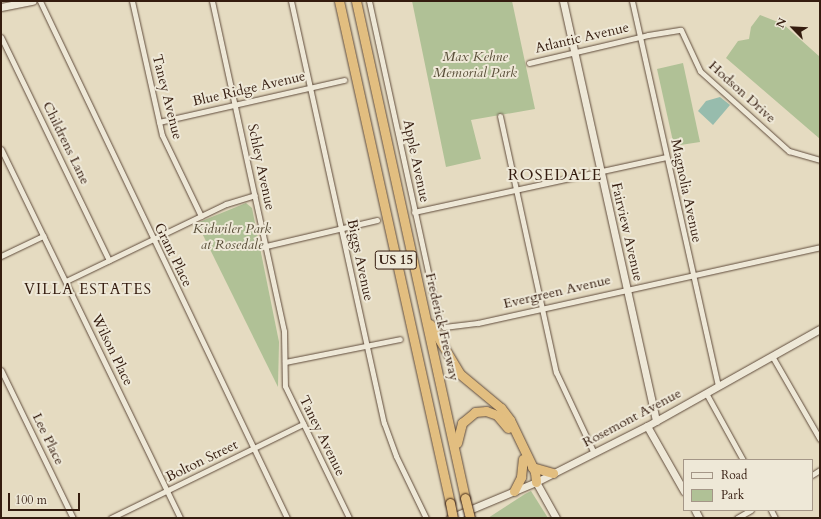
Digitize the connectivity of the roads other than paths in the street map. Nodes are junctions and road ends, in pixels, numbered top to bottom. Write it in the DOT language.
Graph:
graph roads {
  1 [pos="32,1"];
  2 [pos="40,1"];
  3 [pos="132,1"];
  4 [pos="212,1"];
  5 [pos="290,1"];
  6 [pos="339,1"];
  7 [pos="356,1"];
  8 [pos="370,1"];
  9 [pos="563,1"];
  10 [pos="632,1"];
  11 [pos="1,7"];
  12 [pos="1,37"];
  13 [pos="640,37"];
  14 [pos="574,52"];
  15 [pos="529,63"];
  16 [pos="344,80"];
  17 [pos="309,88"];
  18 [pos="235,105"];
  19 [pos="500,116"];
  20 [pos="159,122"];
  21 [pos="1,149"];
  22 [pos="666,157"];
  23 [pos="820,160"];
  24 [pos="600,171"];
  25 [pos="517,190"];
  26 [pos="255,195"];
  27 [pos="414,212"];
  28 [pos="201,216"];
  29 [pos="377,220"];
  30 [pos="341,228"];
  31 [pos="43,236"];
  32 [pos="153,240"];
  33 [pos="266,246"];
  34 [pos="820,247"];
  35 [pos="1,256"];
  36 [pos="109,260"];
  37 [pos="692,275"];
  38 [pos="66,281"];
  39 [pos="627,289"];
  40 [pos="542,308"];
  41 [pos="424,314"];
  42 [pos="441,325"];
  43 [pos="820,329"];
  44 [pos="400,339"];
  45 [pos="366,347"];
  46 [pos="772,356"];
  47 [pos="285,362"];
  48 [pos="1,370"];
  49 [pos="718,386"];
  50 [pos="706,394"];
  51 [pos="656,421"];
  52 [pos="303,424"];
  53 [pos="647,426"];
  54 [pos="820,439"];
  55 [pos="254,450"];
  56 [pos="594,453"];
  57 [pos="458,459"];
  58 [pos="523,459"];
  59 [pos="742,459"];
  60 [pos="532,467"];
  61 [pos="553,473"];
  62 [pos="536,482"];
  63 [pos="683,489"];
  64 [pos="514,490"];
  65 [pos="167,491"];
  66 [pos="749,511"];
  67 [pos="73,518"];
  68 [pos="110,518"];
  69 [pos="180,518"];
  70 [pos="287,518"];
  71 [pos="349,518"];
  72 [pos="426,518"];
  73 [pos="450,518"];
  74 [pos="453,518"];
  75 [pos="470,518"];
  76 [pos="556,518"];
  77 [pos="737,518"];
  1 -- 11 [label="street"];
  2 -- 32 [label="street, Grant Place"];
  3 -- 20 [label="street, Taney Avenue"];
  4 -- 18 [label="street, Schley Avenue"];
  5 -- 17 [label="street, Biggs Avenue"];
  6 -- 74 [label="highway, US 15, bridge"];
  7 -- 41 [label="highway, Frederick Freeway / US 15"];
  8 -- 27 [label="street, Apple Avenue"];
  9 -- 14 [label="street, Fairview Avenue"];
  10 -- 13 [label="street, Magnolia Avenue"];
  12 -- 36 [label="street, Childrens Lane"];
  13 -- 14 [label="street, Atlantic Avenue"];
  13 -- 22 [label="street, Magnolia Avenue"];
  13 -- 23 [label="street, Hodson Drive"];
  14 -- 15 [label="street, Atlantic Avenue"];
  14 -- 24 [label="street, Fairview Avenue"];
  16 -- 17 [label="street, Blue Ridge Avenue"];
  17 -- 18 [label="street, Blue Ridge Avenue"];
  17 -- 30 [label="street, Biggs Avenue"];
  18 -- 20 [label="street, Blue Ridge Avenue"];
  18 -- 26 [label="street, Schley Avenue"];
  19 -- 25 [label="street"];
  20 -- 28 [label="street, Taney Avenue"];
  21 -- 31 [label="street, Wilson Place"];
  22 -- 24 [label="street"];
  22 -- 37 [label="street, Magnolia Avenue"];
  24 -- 25 [label="street"];
  24 -- 39 [label="street, Fairview Avenue"];
  25 -- 27 [label="street"];
  25 -- 40 [label="street"];
  26 -- 28 [label="street"];
  26 -- 33 [label="street, Schley Avenue"];
  27 -- 42 [label="street, Apple Avenue"];
  28 -- 32 [label="street"];
  29 -- 30 [label="street"];
  30 -- 33 [label="street"];
  30 -- 45 [label="street, Biggs Avenue"];
  31 -- 35 [label="street"];
  31 -- 38 [label="street, Wilson Place"];
  32 -- 36 [label="street"];
  32 -- 55 [label="street, Grant Place"];
  33 -- 47 [label="street, Schley Avenue"];
  34 -- 37 [label="street, Evergreen Avenue"];
  36 -- 38 [label="street"];
  37 -- 39 [label="street, Evergreen Avenue"];
  37 -- 49 [label="street, Magnolia Avenue"];
  38 -- 65 [label="street, Wilson Place"];
  39 -- 40 [label="street, Evergreen Avenue"];
  39 -- 51 [label="street, Fairview Avenue"];
  40 -- 42 [label="street, Evergreen Avenue"];
  40 -- 56 [label="street"];
  41 -- 57 [label="highway, Frederick Freeway / US 15"];
  41 -- 60 [label="highway"];
  43 -- 46 [label="street, Rosemont Avenue"];
  44 -- 45 [label="street"];
  45 -- 47 [label="street"];
  45 -- 72 [label="street, Biggs Avenue"];
  46 -- 49 [label="street, Rosemont Avenue"];
  46 -- 54 [label="street"];
  47 -- 52 [label="street, Taney Avenue"];
  48 -- 67 [label="street, Lee Place"];
  49 -- 50 [label="street, Rosemont Avenue"];
  50 -- 51 [label="street, Rosemont Avenue"];
  50 -- 59 [label="street"];
  51 -- 53 [label="street, Rosemont Avenue"];
  52 -- 55 [label="street, Bolton Street"];
  52 -- 71 [label="street, Taney Avenue"];
  53 -- 56 [label="street, Rosemont Avenue"];
  53 -- 63 [label="street"];
  55 -- 65 [label="street, Bolton Street"];
  55 -- 70 [label="street, Grant Place"];
  56 -- 61 [label="street, Rosemont Avenue"];
  57 -- 58 [label="highway"];
  57 -- 75 [label="highway, Frederick Freeway / US 15, bridge"];
  58 -- 62 [label="highway"];
  58 -- 64 [label="highway"];
  60 -- 61 [label="highway"];
  60 -- 62 [label="highway"];
  61 -- 62 [label="street, Rosemont Avenue"];
  62 -- 64 [label="street, Rosemont Avenue"];
  62 -- 76 [label="street"];
  64 -- 73 [label="street, Rosemont Avenue"];
  65 -- 68 [label="street, Bolton Street"];
  65 -- 69 [label="street, Wilson Place"];
  66 -- 77 [label="street"];
}
